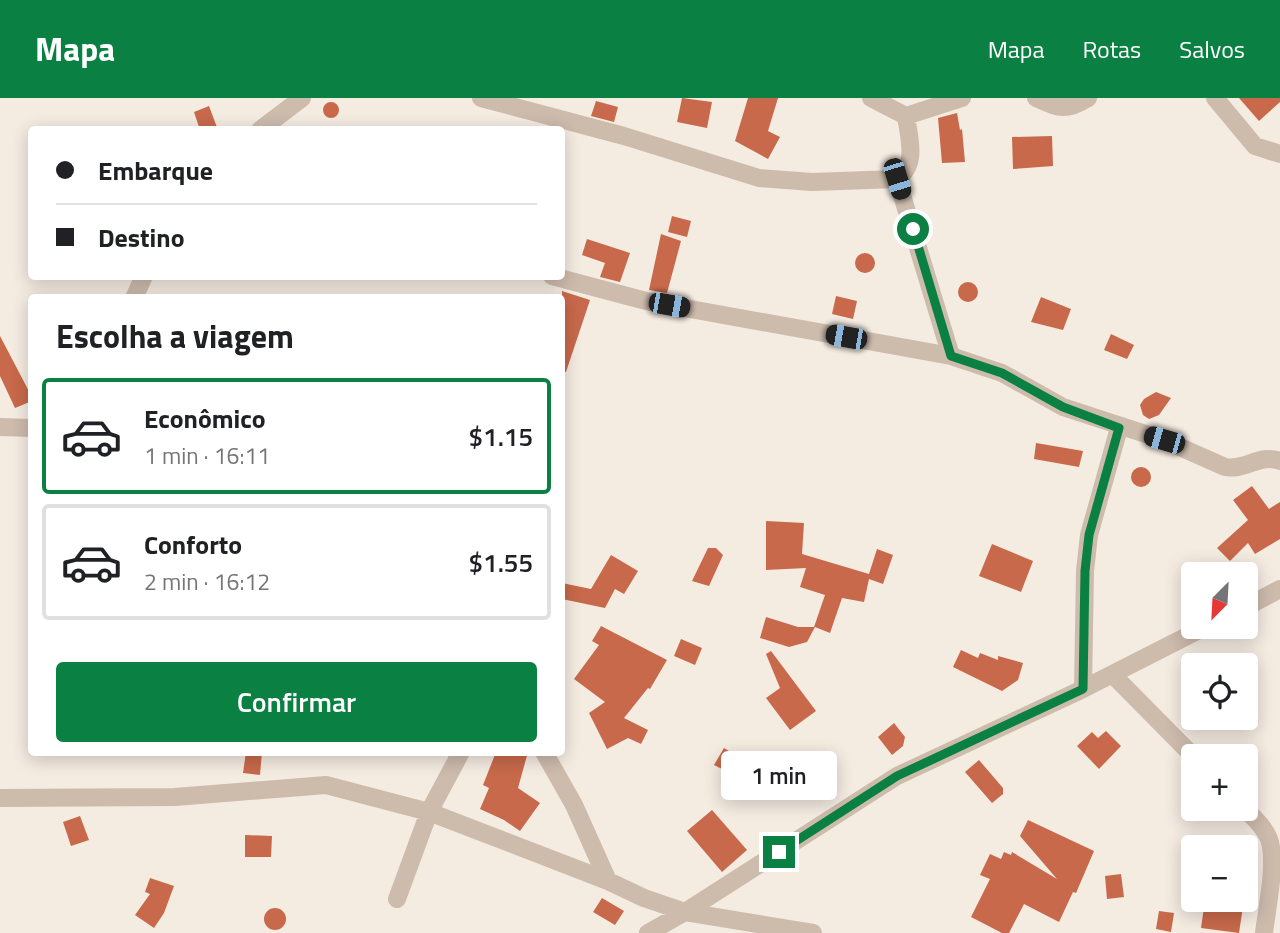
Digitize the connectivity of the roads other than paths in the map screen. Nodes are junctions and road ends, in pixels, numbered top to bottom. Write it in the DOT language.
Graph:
graph roads {
  1 [pos="302,98"];
  2 [pos="481,98"];
  3 [pos="871,98"];
  4 [pos="962,98"];
  5 [pos="1036,98"];
  6 [pos="1088,98"];
  7 [pos="1215,98"];
  8 [pos="906,116"];
  9 [pos="265,126"];
  10 [pos="1280,154"];
  11 [pos="897,179"];
  12 [pos="565,279"];
  13 [pos="951,356"];
  14 [pos="0,427"];
  15 [pos="28,428"];
  16 [pos="1119,428"];
  17 [pos="1280,461"];
  18 [pos="1280,589"];
  19 [pos="1258,601"];
  20 [pos="1182,639"];
  21 [pos="1113,675"];
  22 [pos="1083,689"];
  23 [pos="1181,744"];
  24 [pos="459,756"];
  25 [pos="546,756"];
  26 [pos="0,798"];
  27 [pos="429,812"];
  28 [pos="1256,821"];
  29 [pos="608,881"];
  30 [pos="397,900"];
  31 [pos="685,912"];
  32 [pos="648,933"];
  33 [pos="813,933"];
  34 [pos="1264,933"];
  1 -- 9 [label="street"];
  2 -- 11 [label="street"];
  3 -- 8 [label="street"];
  4 -- 8 [label="street"];
  5 -- 6 [label="street"];
  7 -- 10 [label="street"];
  8 -- 11 [label="street"];
  11 -- 13 [label="street"];
  12 -- 13 [label="street"];
  13 -- 16 [label="street"];
  14 -- 15 [label="street"];
  16 -- 17 [label="street"];
  16 -- 22 [label="street"];
  18 -- 19 [label="street"];
  20 -- 21 [label="street"];
  21 -- 22 [label="street"];
  21 -- 23 [label="street"];
  22 -- 31 [label="street"];
  24 -- 27 [label="street"];
  25 -- 29 [label="street"];
  26 -- 27 [label="street"];
  27 -- 29 [label="street"];
  27 -- 30 [label="street"];
  28 -- 34 [label="street"];
  29 -- 31 [label="street"];
  31 -- 32 [label="street"];
  31 -- 33 [label="street"];
}
